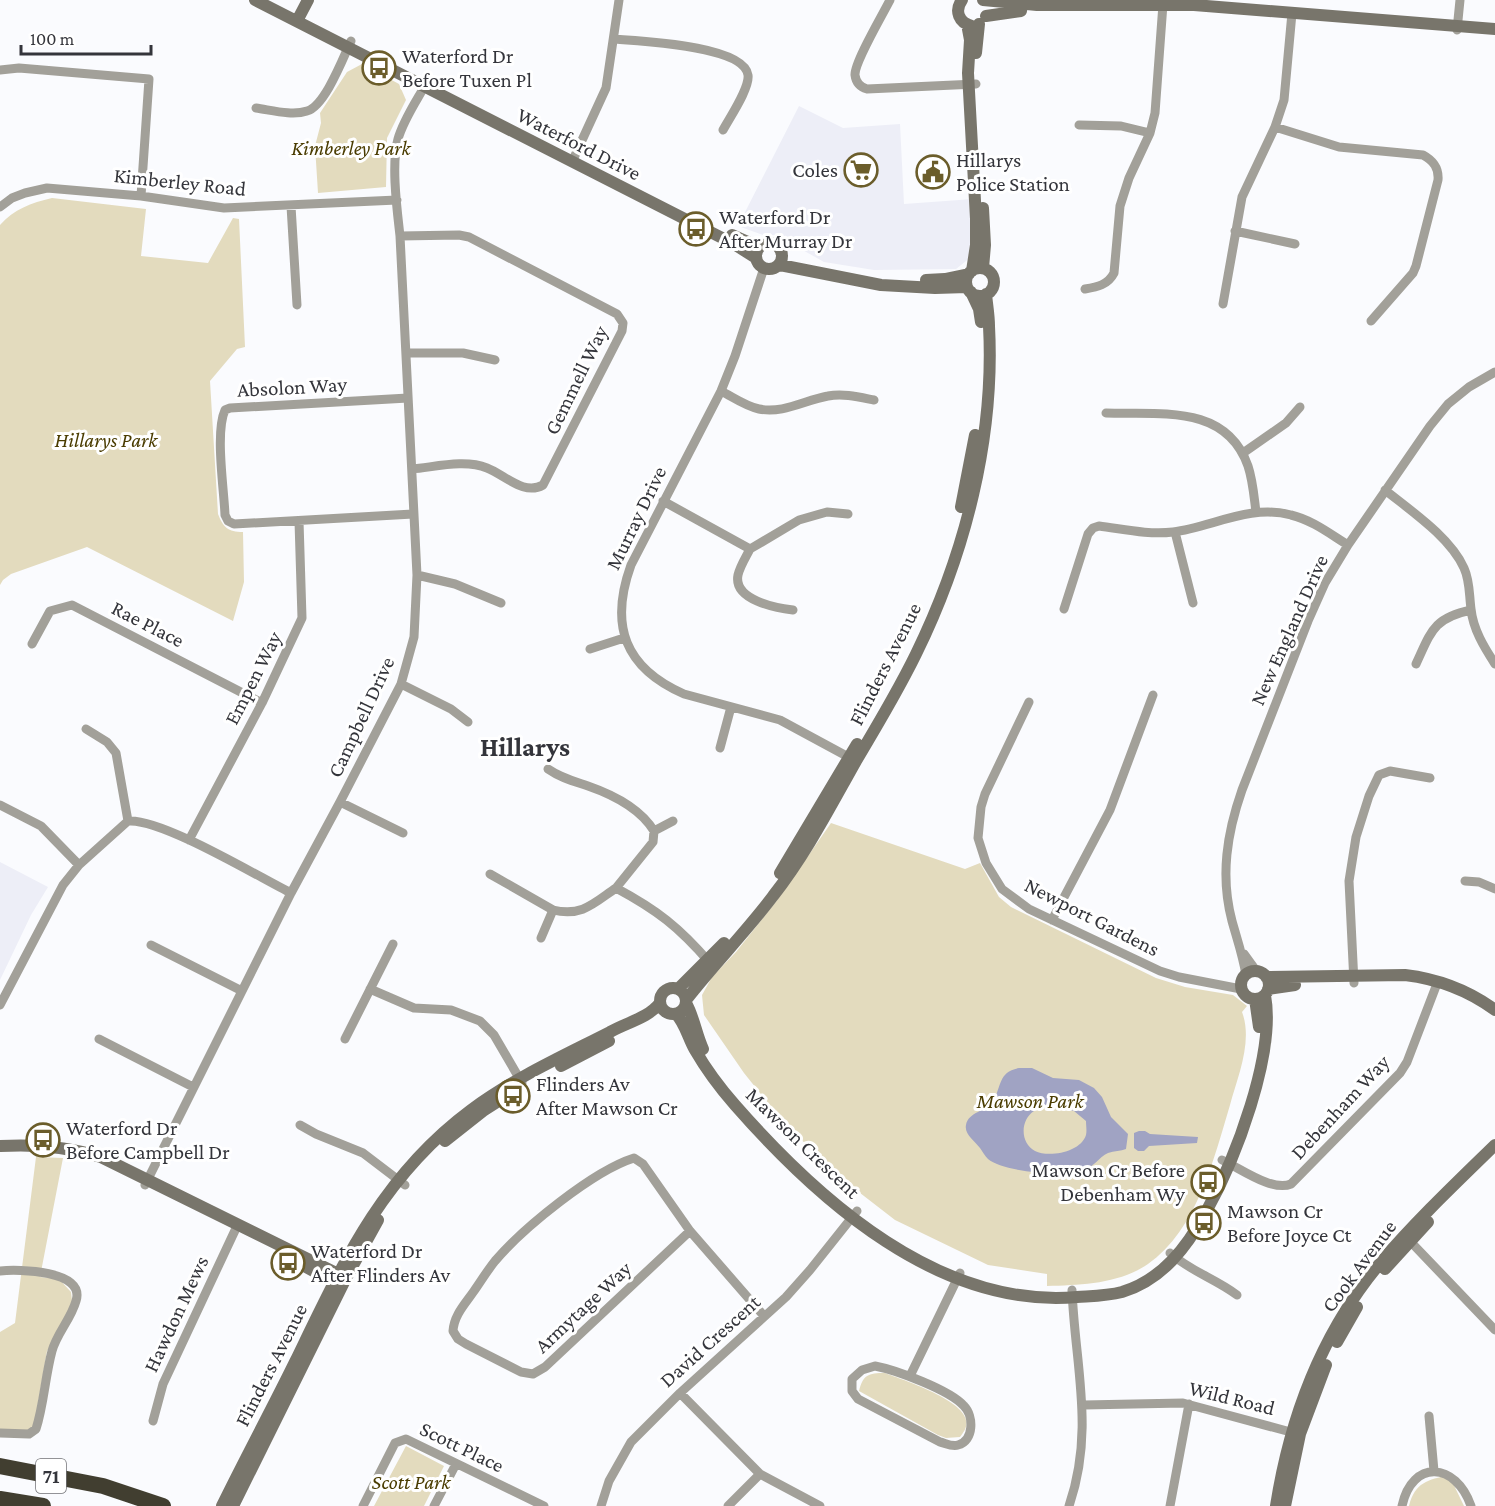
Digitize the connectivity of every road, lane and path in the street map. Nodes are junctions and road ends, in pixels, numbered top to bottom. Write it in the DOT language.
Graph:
graph roads {
  1 [pos="255,0"];
  2 [pos="271,0"];
  3 [pos="308,0"];
  4 [pos="619,0"];
  5 [pos="890,0"];
  6 [pos="963,0"];
  7 [pos="983,0"];
  8 [pos="1460,0"];
  9 [pos="1163,7"];
  10 [pos="296,13"];
  11 [pos="1292,15"];
  12 [pos="977,22"];
  13 [pos="1457,29"];
  14 [pos="1495,29"];
  15 [pos="1495,35"];
  16 [pos="614,39"];
  17 [pos="349,44"];
  18 [pos="0,70"];
  19 [pos="426,83"];
  20 [pos="973,84"];
  21 [pos="256,108"];
  22 [pos="1079,125"];
  23 [pos="1275,127"];
  24 [pos="723,129"];
  25 [pos="1150,133"];
  26 [pos="573,159"];
  27 [pos="141,196"];
  28 [pos="397,200"];
  29 [pos="291,206"];
  30 [pos="0,207"];
  31 [pos="1235,231"];
  32 [pos="400,236"];
  33 [pos="1295,244"];
  34 [pos="758,253"];
  35 [pos="781,261"];
  36 [pos="764,268"];
  37 [pos="972,278"];
  38 [pos="1085,289"];
  39 [pos="986,294"];
  40 [pos="1223,304"];
  41 [pos="297,305"];
  42 [pos="1371,321"];
  43 [pos="406,353"];
  44 [pos="495,360"];
  45 [pos="1495,372"];
  46 [pos="721,391"];
  47 [pos="408,398"];
  48 [pos="874,400"];
  49 [pos="1300,407"];
  50 [pos="1106,413"];
  51 [pos="1243,453"];
  52 [pos="412,469"];
  53 [pos="1385,490"];
  54 [pos="663,501"];
  55 [pos="1256,512"];
  56 [pos="413,514"];
  57 [pos="848,514"];
  58 [pos="298,520"];
  59 [pos="1175,532"];
  60 [pos="1348,545"];
  61 [pos="750,549"];
  62 [pos="417,575"];
  63 [pos="501,603"];
  64 [pos="1193,603"];
  65 [pos="1064,609"];
  66 [pos="793,610"];
  67 [pos="1471,610"];
  68 [pos="624,638"];
  69 [pos="32,644"];
  70 [pos="590,649"];
  71 [pos="1416,664"];
  72 [pos="1495,664"];
  73 [pos="401,684"];
  74 [pos="1153,695"];
  75 [pos="1029,702"];
  76 [pos="262,703"];
  77 [pos="731,707"];
  78 [pos="468,722"];
  79 [pos="86,729"];
  80 [pos="720,748"];
  81 [pos="853,759"];
  82 [pos="548,770"];
  83 [pos="1430,778"];
  84 [pos="340,802"];
  85 [pos="0,805"];
  86 [pos="128,821"];
  87 [pos="673,821"];
  88 [pos="654,831"];
  89 [pos="403,833"];
  90 [pos="189,840"];
  91 [pos="79,865"];
  92 [pos="490,874"];
  93 [pos="1465,881"];
  94 [pos="616,888"];
  95 [pos="1495,889"];
  96 [pos="291,893"];
  97 [pos="553,910"];
  98 [pos="1052,920"];
  99 [pos="541,938"];
  100 [pos="393,944"];
  101 [pos="151,945"];
  102 [pos="710,963"];
  103 [pos="1354,979"];
  104 [pos="1255,985"];
  105 [pos="1436,985"];
  106 [pos="370,989"];
  107 [pos="678,989"];
  108 [pos="242,991"];
  109 [pos="686,1001"];
  110 [pos="0,1005"];
  111 [pos="668,1010"];
  112 [pos="1493,1011"];
  113 [pos="99,1039"];
  114 [pos="345,1039"];
  115 [pos="521,1082"];
  116 [pos="193,1086"];
  117 [pos="300,1125"];
  118 [pos="1495,1145"];
  119 [pos="0,1146"];
  120 [pos="0,1153"];
  121 [pos="1495,1156"];
  122 [pos="1225,1161"];
  123 [pos="146,1182"];
  124 [pos="401,1182"];
  125 [pos="854,1215"];
  126 [pos="237,1227"];
  127 [pos="690,1231"];
  128 [pos="1408,1239"];
  129 [pos="1173,1255"];
  130 [pos="0,1271"];
  131 [pos="958,1276"];
  132 [pos="340,1280"];
  133 [pos="1072,1294"];
  134 [pos="1237,1295"];
  135 [pos="764,1316"];
  136 [pos="1495,1329"];
  137 [pos="910,1376"];
  138 [pos="680,1394"];
  139 [pos="1189,1404"];
  140 [pos="1084,1405"];
  141 [pos="1429,1416"];
  142 [pos="153,1421"];
  143 [pos="270,1431"];
  144 [pos="0,1433"];
  145 [pos="1296,1433"];
  146 [pos="456,1464"];
  147 [pos="0,1466"];
  148 [pos="1434,1471"];
  149 [pos="760,1474"];
  150 [pos="0,1499"];
  151 [pos="159,1504"];
  152 [pos="43,1506"];
  153 [pos="175,1506"];
  154 [pos="222,1506"];
  155 [pos="233,1506"];
  156 [pos="241,1506"];
  157 [pos="363,1506"];
  158 [pos="434,1506"];
  159 [pos="544,1506"];
  160 [pos="601,1506"];
  161 [pos="728,1506"];
  162 [pos="820,1506"];
  163 [pos="1069,1506"];
  164 [pos="1170,1506"];
  165 [pos="1276,1506"];
  166 [pos="1285,1506"];
  167 [pos="1402,1506"];
  168 [pos="1471,1506"];
  1 -- 10 [label="street, Waterford Drive"];
  2 -- 10 [label="street, Waterford Drive"];
  3 -- 10 [label="street"];
  4 -- 16 [label="street"];
  5 -- 20 [label="street"];
  6 -- 12 [label="street"];
  7 -- 9 [label="street"];
  7 -- 12 [label="street"];
  8 -- 13 [label="street"];
  9 -- 11 [label="street"];
  9 -- 12 [label="street"];
  9 -- 25 [label="street"];
  10 -- 17 [label="street, Waterford Drive"];
  11 -- 13 [label="street"];
  11 -- 23 [label="street"];
  12 -- 20 [label="street, Flinders Avenue"];
  13 -- 14 [label="street"];
  13 -- 15 [label="street"];
  16 -- 24 [label="street"];
  16 -- 26 [label="street"];
  17 -- 19 [label="street, Waterford Drive"];
  17 -- 21 [label="street"];
  18 -- 27 [label="street"];
  19 -- 26 [label="street, Waterford Drive"];
  19 -- 28 [label="street, Campbell Drive"];
  20 -- 37 [label="street, Flinders Avenue"];
  22 -- 25 [label="street"];
  23 -- 31 [label="street"];
  23 -- 42 [label="street"];
  25 -- 38 [label="street"];
  26 -- 34 [label="street, Waterford Drive"];
  27 -- 29 [label="street, Kimberley Road"];
  27 -- 30 [label="street, Kimberley Road"];
  28 -- 29 [label="street, Kimberley Road"];
  28 -- 32 [label="street, Campbell Drive"];
  29 -- 41 [label="street"];
  31 -- 33 [label="street"];
  31 -- 40 [label="street"];
  32 -- 43 [label="street, Campbell Drive"];
  32 -- 52 [label="street, Gemmell Way"];
  34 -- 35 [label="street"];
  34 -- 36 [label="street"];
  35 -- 36 [label="street"];
  35 -- 37 [label="street"];
  36 -- 46 [label="street, Murray Drive"];
  37 -- 39 [label="street"];
  37 -- 39 [label="street, Flinders Avenue"];
  37 -- 81 [label="street, Flinders Avenue"];
  39 -- 81 [label="street, Flinders Avenue"];
  43 -- 44 [label="street"];
  43 -- 47 [label="street, Campbell Drive"];
  45 -- 53 [label="street, New England Drive"];
  46 -- 48 [label="street"];
  46 -- 54 [label="street, Murray Drive"];
  47 -- 52 [label="street, Campbell Drive"];
  47 -- 58 [label="street, Absolon Way"];
  49 -- 51 [label="street"];
  50 -- 51 [label="street"];
  51 -- 55 [label="street"];
  52 -- 56 [label="street, Campbell Drive"];
  53 -- 60 [label="street, New England Drive"];
  53 -- 67 [label="street"];
  54 -- 61 [label="street"];
  54 -- 68 [label="street, Murray Drive"];
  55 -- 59 [label="street"];
  55 -- 60 [label="street"];
  56 -- 58 [label="street, Absolon Way"];
  56 -- 62 [label="street, Campbell Drive"];
  57 -- 61 [label="street"];
  58 -- 76 [label="street, Empen Way"];
  59 -- 64 [label="street"];
  59 -- 65 [label="street"];
  60 -- 104 [label="street, New England Drive"];
  61 -- 66 [label="street"];
  62 -- 63 [label="street"];
  62 -- 73 [label="street, Campbell Drive"];
  67 -- 71 [label="street"];
  67 -- 72 [label="street"];
  68 -- 70 [label="street"];
  68 -- 77 [label="street, Murray Drive"];
  69 -- 76 [label="street, Rae Place"];
  73 -- 78 [label="street"];
  73 -- 84 [label="street, Campbell Drive"];
  74 -- 98 [label="street"];
  75 -- 98 [label="street, Newport Gardens"];
  76 -- 90 [label="street, Empen Way"];
  77 -- 80 [label="street"];
  77 -- 81 [label="street, Murray Drive"];
  79 -- 86 [label="street"];
  81 -- 102 [label="street, Flinders Avenue"];
  82 -- 88 [label="street"];
  83 -- 103 [label="street"];
  84 -- 89 [label="street"];
  84 -- 96 [label="street, Campbell Drive"];
  85 -- 91 [label="street"];
  86 -- 90 [label="street"];
  86 -- 91 [label="street"];
  87 -- 88 [label="street"];
  88 -- 94 [label="street"];
  90 -- 96 [label="street"];
  91 -- 110 [label="street"];
  92 -- 97 [label="street"];
  93 -- 95 [label="street"];
  94 -- 97 [label="street"];
  94 -- 102 [label="street"];
  96 -- 108 [label="street, Campbell Drive"];
  97 -- 99 [label="street"];
  98 -- 104 [label="street, Newport Gardens"];
  100 -- 106 [label="street"];
  101 -- 108 [label="street"];
  102 -- 107 [label="street, Flinders Avenue"];
  102 -- 109 [label="street, Flinders Avenue"];
  103 -- 104 [label="street"];
  103 -- 105 [label="street"];
  104 -- 122 [label="street, Mawson Crescent"];
  105 -- 112 [label="street"];
  105 -- 122 [label="street, Debenham Way"];
  106 -- 114 [label="street"];
  106 -- 115 [label="street"];
  107 -- 109 [label="street"];
  107 -- 111 [label="street"];
  108 -- 116 [label="street, Campbell Drive"];
  109 -- 111 [label="street"];
  109 -- 125 [label="street, Mawson Crescent"];
  111 -- 115 [label="street, Flinders Avenue"];
  111 -- 125 [label="street, Mawson Crescent"];
  113 -- 116 [label="street"];
  115 -- 124 [label="street, Flinders Avenue"];
  116 -- 123 [label="street, Campbell Drive"];
  117 -- 124 [label="street"];
  118 -- 128 [label="street, Cook Avenue"];
  119 -- 123 [label="street"];
  120 -- 123 [label="street"];
  121 -- 128 [label="street, Cook Avenue"];
  122 -- 129 [label="street, Mawson Crescent"];
  123 -- 126 [label="street"];
  124 -- 132 [label="street, Flinders Avenue"];
  125 -- 131 [label="street, Mawson Crescent"];
  125 -- 135 [label="street, David Crescent"];
  126 -- 132 [label="street"];
  126 -- 142 [label="street, Hawdon Mews"];
  127 -- 127 [label="street, Armytage Way"];
  127 -- 135 [label="street, Armytage Way"];
  128 -- 136 [label="street"];
  128 -- 145 [label="street, Cook Avenue"];
  129 -- 133 [label="street, Mawson Crescent"];
  129 -- 134 [label="street"];
  130 -- 144 [label="street"];
  131 -- 133 [label="street, Mawson Crescent"];
  131 -- 137 [label="street"];
  132 -- 143 [label="street, Flinders Avenue"];
  132 -- 154 [label="street, Flinders Avenue"];
  133 -- 140 [label="street"];
  135 -- 138 [label="street, David Crescent"];
  137 -- 137 [label="street"];
  138 -- 149 [label="street"];
  138 -- 160 [label="street, David Crescent"];
  139 -- 140 [label="street, Wild Road"];
  139 -- 145 [label="street, Wild Road"];
  139 -- 164 [label="street"];
  140 -- 163 [label="street"];
  141 -- 148 [label="street"];
  143 -- 155 [label="street, Flinders Avenue"];
  143 -- 156 [label="street"];
  145 -- 165 [label="street, Cook Avenue"];
  145 -- 166 [label="street, Cook Avenue"];
  146 -- 157 [label="street, Scott Place"];
  146 -- 158 [label="street"];
  146 -- 159 [label="street, Scott Place"];
  147 -- 151 [label="highway, 71"];
  148 -- 167 [label="street"];
  148 -- 168 [label="street"];
  149 -- 161 [label="street"];
  149 -- 162 [label="street"];
  150 -- 152 [label="highway, 71"];
  151 -- 153 [label="highway"];
}
